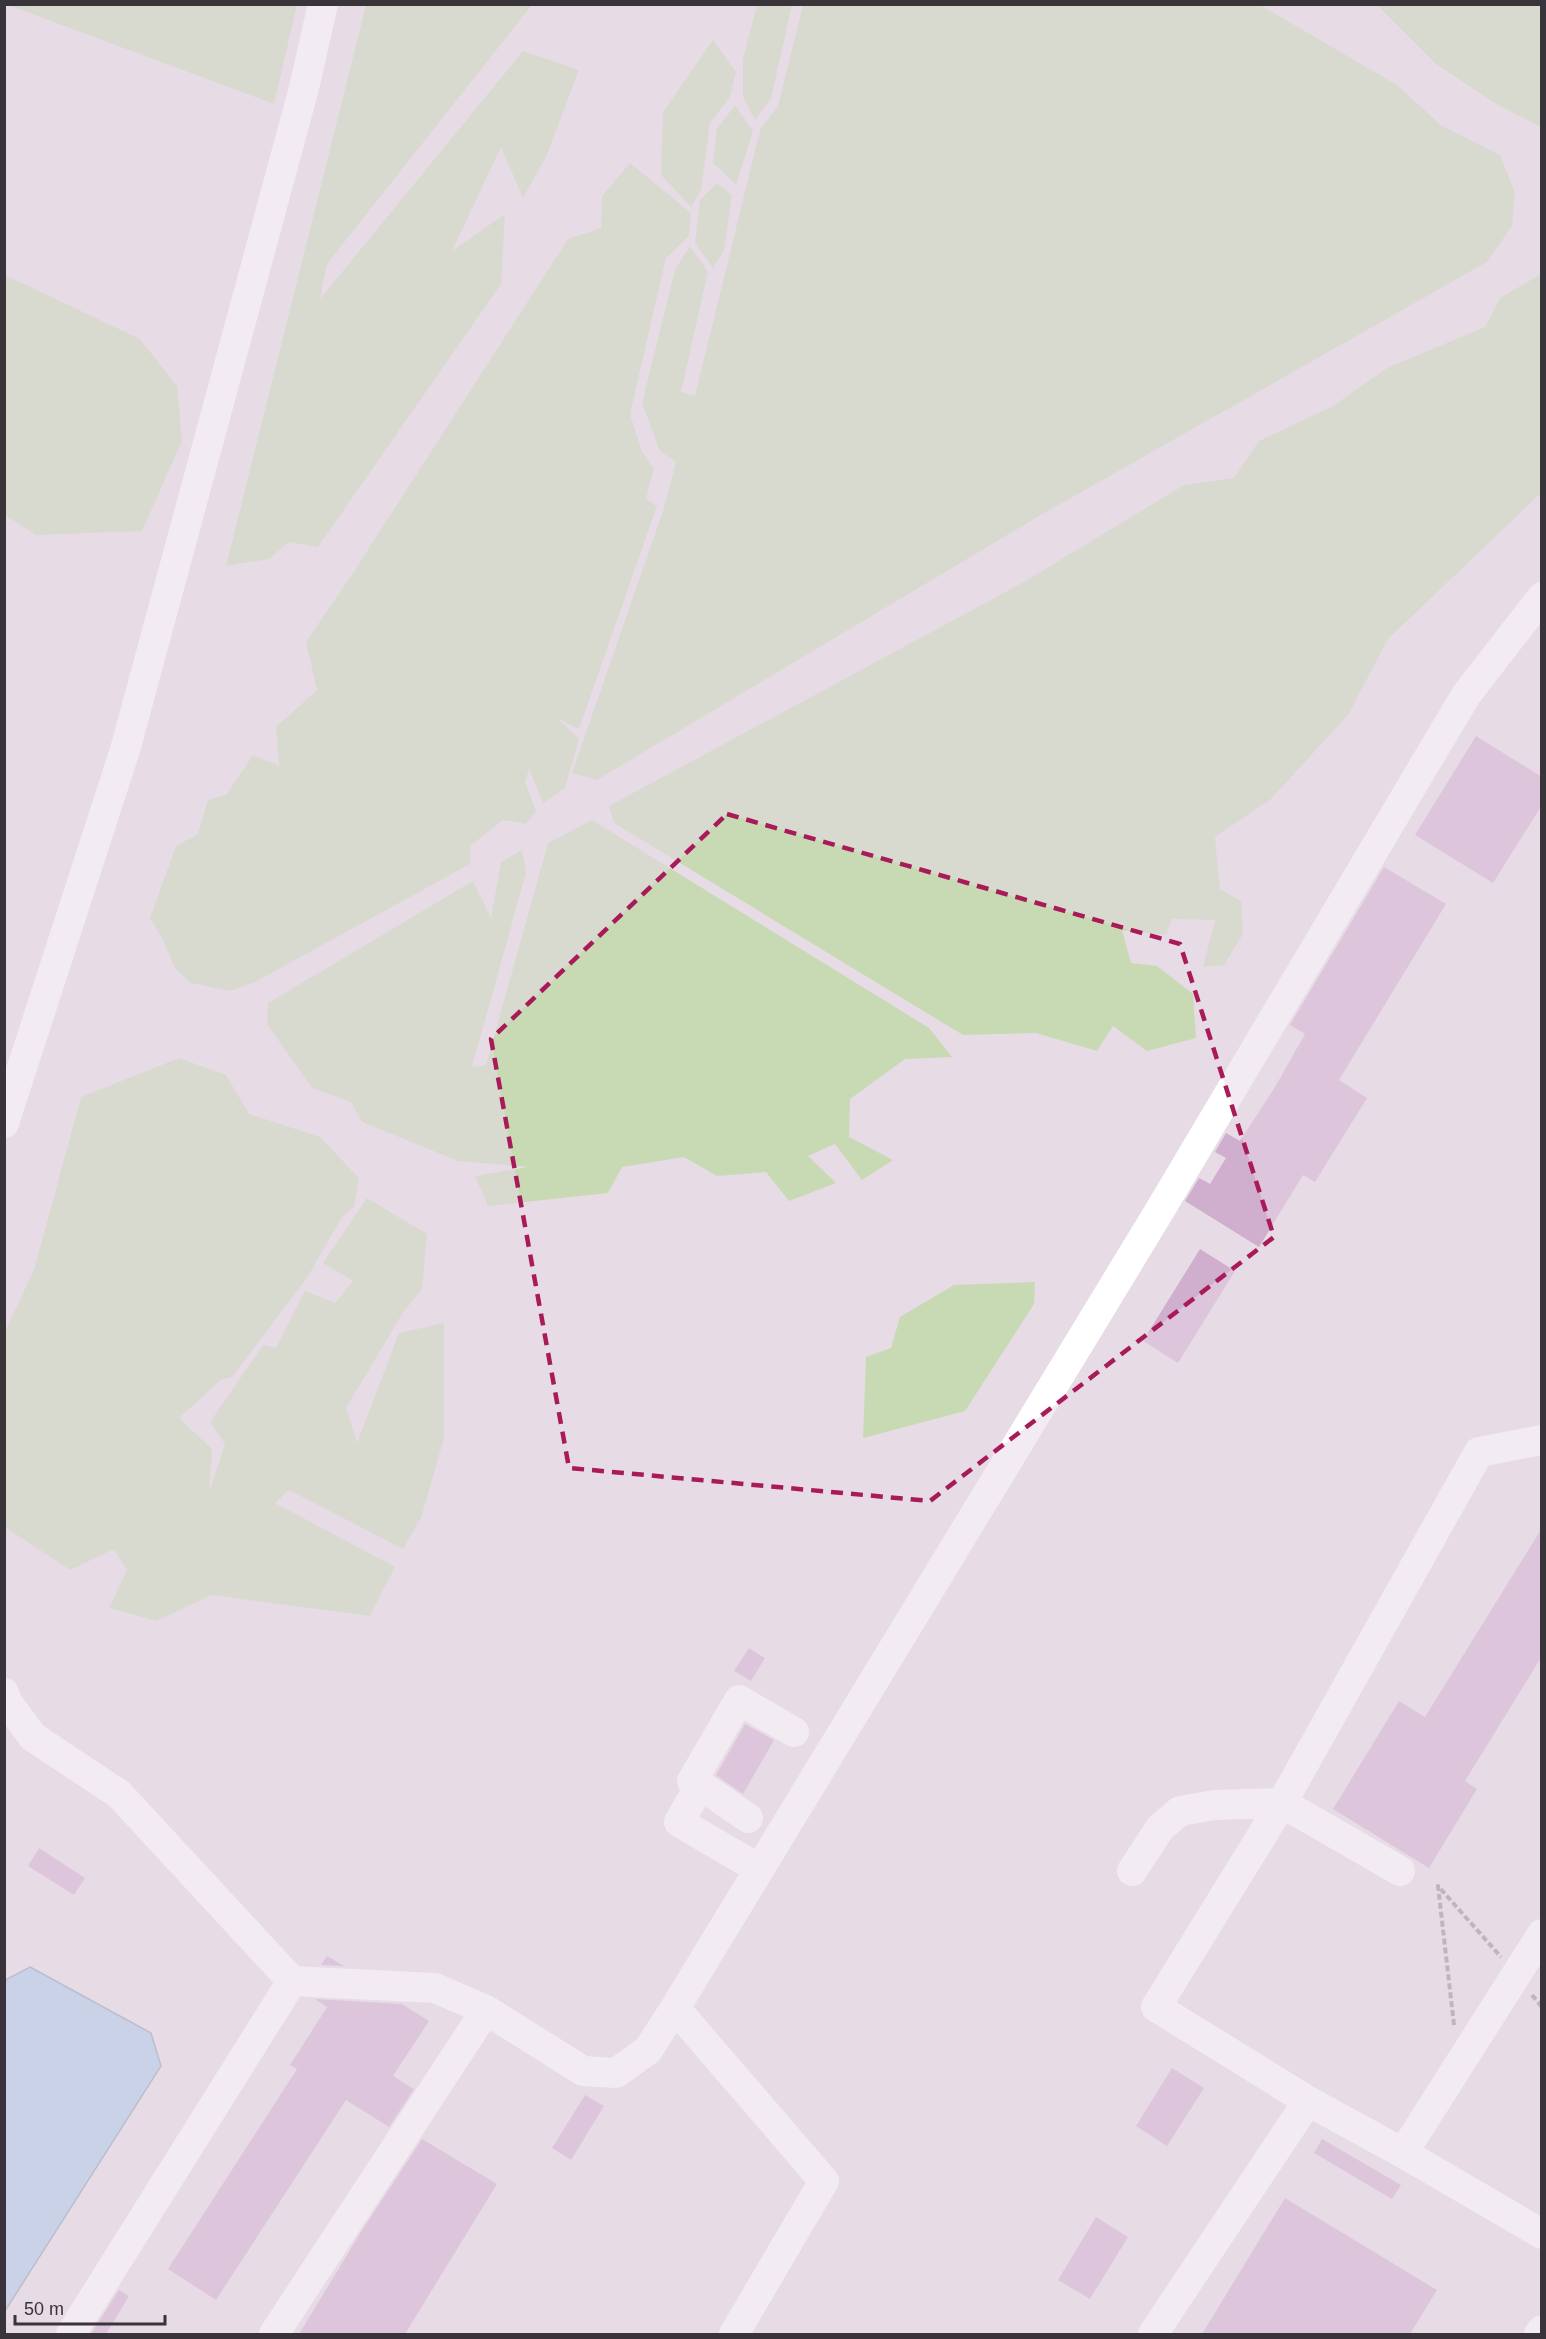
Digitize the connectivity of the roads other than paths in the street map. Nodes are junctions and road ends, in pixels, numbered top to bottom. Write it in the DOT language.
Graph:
graph roads {
  1 [pos="323,4"];
  2 [pos="1542,597"];
  3 [pos="4,1122"];
  4 [pos="1542,1440"];
  5 [pos="4,1693"];
  6 [pos="794,1732"];
  7 [pos="700,1785"];
  8 [pos="1282,1803"];
  9 [pos="748,1818"];
  10 [pos="759,1869"];
  11 [pos="1400,1870"];
  12 [pos="1132,1871"];
  13 [pos="1542,1934"];
  14 [pos="292,1981"];
  15 [pos="675,2008"];
  16 [pos="486,2010"];
  17 [pos="1308,2101"];
  18 [pos="1403,2153"];
  19 [pos="1542,2234"];
  20 [pos="1542,2330"];
  21 [pos="71,2334"];
  22 [pos="274,2334"];
  23 [pos="734,2334"];
  24 [pos="1153,2334"];
  25 [pos="1539,2334"];
  1 -- 3 [label="lane"];
  2 -- 10 [label="lane"];
  4 -- 8 [label="lane"];
  5 -- 14 [label="lane"];
  6 -- 7 [label="lane"];
  7 -- 9 [label="lane"];
  7 -- 10 [label="lane"];
  8 -- 11 [label="lane"];
  8 -- 12 [label="lane"];
  8 -- 17 [label="lane"];
  10 -- 15 [label="lane"];
  13 -- 18 [label="lane"];
  14 -- 16 [label="lane"];
  14 -- 21 [label="lane"];
  15 -- 16 [label="lane"];
  15 -- 23 [label="lane"];
  16 -- 22 [label="lane"];
  17 -- 18 [label="lane"];
  17 -- 24 [label="lane"];
  18 -- 19 [label="lane"];
  20 -- 25 [label="lane"];
}
